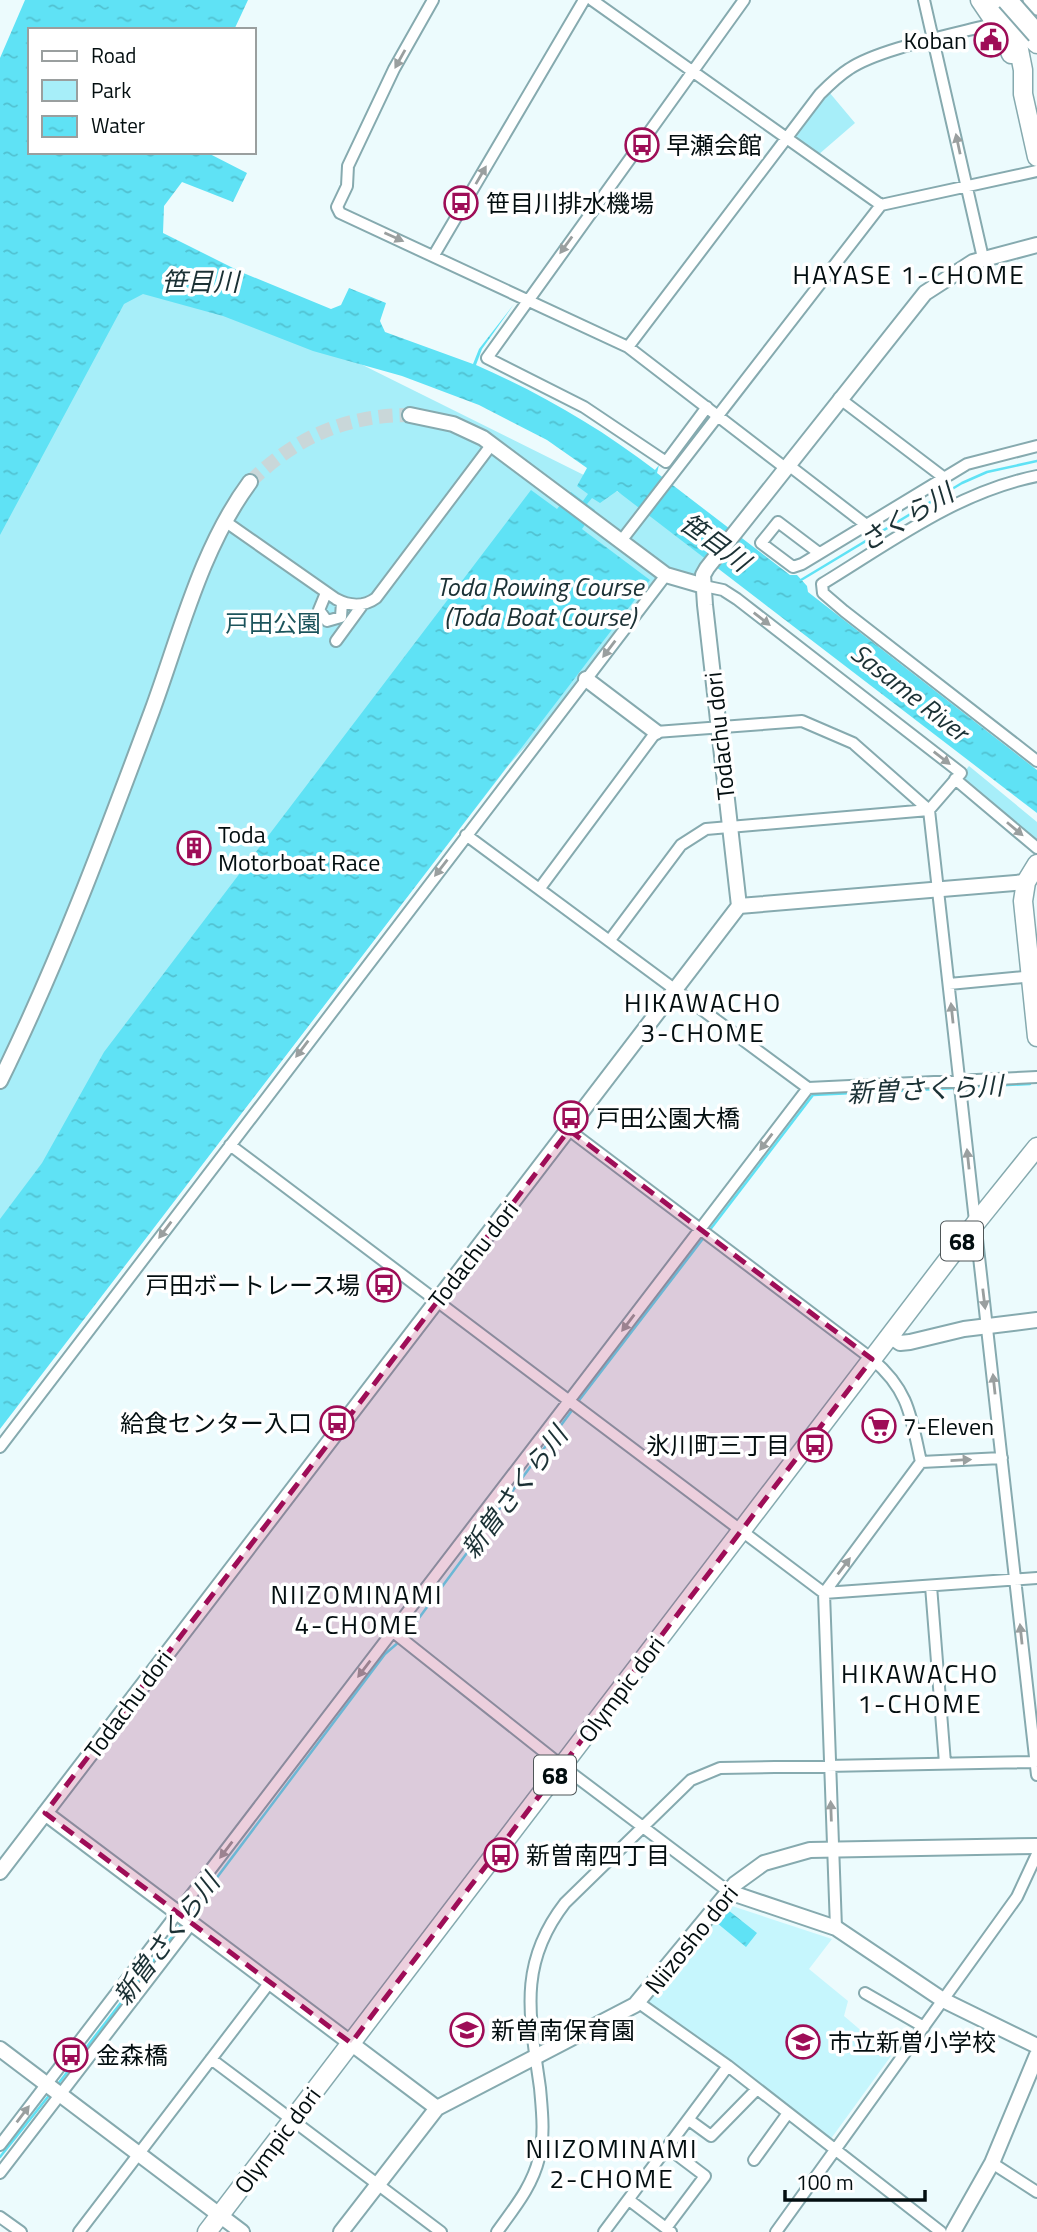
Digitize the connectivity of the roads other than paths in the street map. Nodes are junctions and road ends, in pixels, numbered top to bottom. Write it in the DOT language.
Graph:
graph roads {
  1 [pos="433,0"];
  2 [pos="584,0"];
  3 [pos="592,0"];
  4 [pos="744,0"];
  5 [pos="924,0"];
  6 [pos="980,0"];
  7 [pos="991,0"];
  8 [pos="1008,0"];
  9 [pos="1014,0"];
  10 [pos="1032,0"];
  11 [pos="1037,5"];
  12 [pos="1005,22"];
  13 [pos="1037,25"];
  14 [pos="1037,34"];
  15 [pos="935,40"];
  16 [pos="1037,44"];
  17 [pos="692,71"];
  18 [pos="787,138"];
  19 [pos="1037,158"];
  20 [pos="1037,172"];
  21 [pos="967,186"];
  22 [pos="881,205"];
  23 [pos="1037,245"];
  24 [pos="434,255"];
  25 [pos="983,258"];
  26 [pos="525,300"];
  27 [pos="628,347"];
  28 [pos="839,398"];
  29 [pos="707,407"];
  30 [pos="410,415"];
  31 [pos="714,419"];
  32 [pos="492,444"];
  33 [pos="1037,446"];
  34 [pos="784,467"];
  35 [pos="1037,476"];
  36 [pos="943,477"];
  37 [pos="250,482"];
  38 [pos="226,522"];
  39 [pos="865,523"];
  40 [pos="620,535"];
  41 [pos="819,553"];
  42 [pos="666,575"];
  43 [pos="704,586"];
  44 [pos="326,593"];
  45 [pos="342,602"];
  46 [pos="363,604"];
  47 [pos="336,641"];
  48 [pos="586,679"];
  49 [pos="718,727"];
  50 [pos="656,732"];
  51 [pos="1037,761"];
  52 [pos="958,776"];
  53 [pos="929,810"];
  54 [pos="729,826"];
  55 [pos="466,835"];
  56 [pos="1037,848"];
  57 [pos="1037,864"];
  58 [pos="1026,882"];
  59 [pos="540,888"];
  60 [pos="938,890"];
  61 [pos="739,906"];
  62 [pos="610,940"];
  63 [pos="1034,976"];
  64 [pos="949,984"];
  65 [pos="676,989"];
  66 [pos="1037,1037"];
  67 [pos="1037,1077"];
  68 [pos="0,1081"];
  69 [pos="959,1081"];
  70 [pos="808,1088"];
  71 [pos="569,1130"];
  72 [pos="230,1145"];
  73 [pos="1037,1147"];
  74 [pos="975,1224"];
  75 [pos="701,1230"];
  76 [pos="437,1301"];
  77 [pos="1037,1320"];
  78 [pos="988,1326"];
  79 [pos="890,1336"];
  80 [pos="872,1359"];
  81 [pos="570,1401"];
  82 [pos="0,1447"];
  83 [pos="1002,1458"];
  84 [pos="921,1462"];
  85 [pos="741,1531"];
  86 [pos="1037,1578"];
  87 [pos="1015,1580"];
  88 [pos="931,1586"];
  89 [pos="824,1593"];
  90 [pos="397,1635"];
  91 [pos="1035,1762"];
  92 [pos="945,1763"];
  93 [pos="829,1765"];
  94 [pos="562,1766"];
  95 [pos="1037,1775"];
  96 [pos="45,1813"];
  97 [pos="642,1828"];
  98 [pos="1037,1846"];
  99 [pos="834,1849"];
  100 [pos="1037,1854"];
  101 [pos="0,1872"];
  102 [pos="729,1892"];
  103 [pos="185,1918"];
  104 [pos="836,1928"];
  105 [pos="270,1982"];
  106 [pos="865,1993"];
  107 [pos="943,2000"];
  108 [pos="639,2003"];
  109 [pos="923,2027"];
  110 [pos="351,2043"];
  111 [pos="1037,2046"];
  112 [pos="0,2049"];
  113 [pos="1037,2055"];
  114 [pos="536,2056"];
  115 [pos="211,2059"];
  116 [pos="728,2067"];
  117 [pos="53,2089"];
  118 [pos="757,2089"];
  119 [pos="437,2108"];
  120 [pos="788,2113"];
  121 [pos="690,2120"];
  122 [pos="292,2121"];
  123 [pos="0,2145"];
  124 [pos="668,2148"];
  125 [pos="834,2148"];
  126 [pos="139,2153"];
  127 [pos="754,2160"];
  128 [pos="992,2164"];
  129 [pos="0,2173"];
  130 [pos="378,2185"];
  131 [pos="1037,2192"];
  132 [pos="629,2200"];
  133 [pos="220,2215"];
  134 [pos="0,2217"];
  135 [pos="669,2230"];
  136 [pos="21,2232"];
  137 [pos="79,2232"];
  138 [pos="207,2232"];
  139 [pos="242,2232"];
  140 [pos="341,2232"];
  141 [pos="441,2232"];
  142 [pos="497,2232"];
  143 [pos="604,2232"];
  144 [pos="776,2232"];
  145 [pos="941,2232"];
  146 [pos="953,2232"];
  1 -- 24 [label="street, one-way"];
  24 -- 2 [label="street, one-way"];
  3 -- 17 [label="street"];
  4 -- 17 [label="street"];
  5 -- 15 [label="street"];
  6 -- 12 [label="main road"];
  7 -- 12 [label="main road"];
  8 -- 12 [label="main road"];
  8 -- 14 [label="highway, bridge"];
  9 -- 13 [label="highway"];
  10 -- 11 [label="highway"];
  12 -- 15 [label="street"];
  12 -- 16 [label="main road"];
  12 -- 19 [label="main road"];
  15 -- 18 [label="street"];
  21 -- 15 [label="street, one-way"];
  17 -- 18 [label="street"];
  17 -- 26 [label="street, one-way"];
  18 -- 22 [label="street"];
  18 -- 27 [label="street"];
  20 -- 21 [label="street"];
  21 -- 22 [label="street"];
  21 -- 25 [label="street"];
  22 -- 31 [label="street"];
  23 -- 25 [label="street"];
  24 -- 26 [label="street"];
  25 -- 28 [label="street"];
  26 -- 27 [label="street"];
  26 -- 29 [label="street"];
  27 -- 29 [label="street"];
  28 -- 34 [label="street"];
  28 -- 36 [label="street"];
  29 -- 31 [label="street"];
  30 -- 32 [label="street"];
  31 -- 34 [label="street"];
  31 -- 40 [label="street"];
  32 -- 40 [label="street"];
  32 -- 46 [label="street"];
  33 -- 36 [label="street"];
  34 -- 39 [label="street"];
  34 -- 43 [label="street, Todachu dori"];
  35 -- 51 [label="street"];
  36 -- 39 [label="street"];
  37 -- 38 [label="street"];
  38 -- 44 [label="street"];
  38 -- 68 [label="street"];
  39 -- 41 [label="street"];
  40 -- 42 [label="street"];
  41 -- 41 [label="street"];
  42 -- 43 [label="street"];
  42 -- 48 [label="street, one-way"];
  43 -- 49 [label="street, Todachu dori"];
  43 -- 52 [label="street, one-way"];
  44 -- 45 [label="street"];
  44 -- 45 [label="street"];
  45 -- 46 [label="street"];
  46 -- 47 [label="street"];
  48 -- 50 [label="street"];
  48 -- 55 [label="street"];
  49 -- 50 [label="street"];
  49 -- 53 [label="street"];
  49 -- 54 [label="street, Todachu dori"];
  50 -- 59 [label="street"];
  52 -- 53 [label="street"];
  52 -- 56 [label="street, one-way"];
  53 -- 54 [label="street"];
  53 -- 60 [label="street"];
  54 -- 61 [label="street, Todachu dori"];
  54 -- 62 [label="street"];
  55 -- 59 [label="street"];
  55 -- 72 [label="street, one-way"];
  57 -- 58 [label="main road"];
  58 -- 60 [label="street"];
  58 -- 63 [label="main road"];
  59 -- 62 [label="street"];
  60 -- 61 [label="street"];
  60 -- 64 [label="street"];
  61 -- 65 [label="street, Todachu dori"];
  62 -- 65 [label="street"];
  63 -- 64 [label="street"];
  63 -- 66 [label="main road"];
  69 -- 64 [label="street, one-way"];
  65 -- 70 [label="street"];
  65 -- 71 [label="street, Todachu dori"];
  67 -- 69 [label="street"];
  69 -- 70 [label="street"];
  74 -- 69 [label="street, one-way"];
  70 -- 75 [label="street, one-way"];
  71 -- 75 [label="street"];
  71 -- 76 [label="street, Todachu dori"];
  72 -- 76 [label="street"];
  72 -- 82 [label="street, one-way"];
  73 -- 74 [label="main road, Olympic dori / 68"];
  74 -- 78 [label="street, one-way"];
  74 -- 79 [label="main road, Olympic dori / 68"];
  75 -- 80 [label="street"];
  75 -- 81 [label="street, one-way"];
  76 -- 81 [label="street"];
  76 -- 96 [label="street, Todachu dori"];
  77 -- 78 [label="street"];
  78 -- 79 [label="street"];
  83 -- 78 [label="street, one-way"];
  79 -- 80 [label="main road, Olympic dori / 68"];
  80 -- 84 [label="street"];
  80 -- 85 [label="main road, Olympic dori / 68"];
  81 -- 85 [label="street"];
  81 -- 103 [label="street, one-way"];
  84 -- 83 [label="street, one-way"];
  83 -- 87 [label="street"];
  89 -- 84 [label="street, one-way"];
  85 -- 89 [label="street"];
  85 -- 94 [label="main road, Olympic dori / 68"];
  86 -- 87 [label="street"];
  87 -- 88 [label="street"];
  91 -- 87 [label="street, one-way"];
  88 -- 89 [label="street"];
  88 -- 92 [label="street"];
  89 -- 93 [label="street"];
  90 -- 94 [label="street"];
  91 -- 92 [label="street"];
  91 -- 95 [label="street"];
  92 -- 93 [label="street"];
  93 -- 97 [label="street"];
  99 -- 93 [label="street, one-way"];
  94 -- 97 [label="street"];
  94 -- 110 [label="main road, Olympic dori / 68"];
  96 -- 101 [label="street, Todachu dori"];
  96 -- 103 [label="street"];
  97 -- 102 [label="street"];
  97 -- 114 [label="street"];
  98 -- 99 [label="street, Niizosho dori"];
  99 -- 102 [label="street, Niizosho dori"];
  99 -- 104 [label="street"];
  100 -- 107 [label="street"];
  102 -- 104 [label="street"];
  102 -- 108 [label="street, Niizosho dori"];
  103 -- 105 [label="street"];
  103 -- 117 [label="street"];
  103 -- 117 [label="street"];
  104 -- 107 [label="street"];
  105 -- 110 [label="street"];
  105 -- 115 [label="street"];
  106 -- 109 [label="street"];
  107 -- 109 [label="street"];
  107 -- 111 [label="street"];
  108 -- 114 [label="street, Niizosho dori"];
  108 -- 116 [label="street"];
  109 -- 125 [label="street"];
  110 -- 119 [label="street"];
  110 -- 122 [label="main road, Olympic dori / 68"];
  112 -- 117 [label="street"];
  113 -- 128 [label="street"];
  114 -- 119 [label="street, Niizosho dori"];
  114 -- 142 [label="street"];
  115 -- 122 [label="street"];
  115 -- 126 [label="street"];
  116 -- 118 [label="street"];
  116 -- 121 [label="street"];
  123 -- 117 [label="street, one-way"];
  117 -- 126 [label="street"];
  117 -- 129 [label="street"];
  118 -- 120 [label="street"];
  118 -- 121 [label="street"];
  119 -- 130 [label="street, Niizosho dori"];
  120 -- 125 [label="street"];
  120 -- 127 [label="street"];
  121 -- 124 [label="street"];
  122 -- 130 [label="street"];
  122 -- 133 [label="main road, Olympic dori / 68"];
  124 -- 132 [label="street"];
  124 -- 135 [label="street"];
  125 -- 144 [label="street"];
  125 -- 145 [label="street"];
  126 -- 133 [label="street"];
  126 -- 137 [label="street"];
  128 -- 131 [label="street"];
  128 -- 146 [label="street"];
  130 -- 140 [label="street, Niizosho dori"];
  130 -- 141 [label="street"];
  132 -- 135 [label="street"];
  132 -- 143 [label="street"];
  133 -- 138 [label="main road, Olympic dori / 68"];
  133 -- 139 [label="street"];
  134 -- 136 [label="street"];
}
